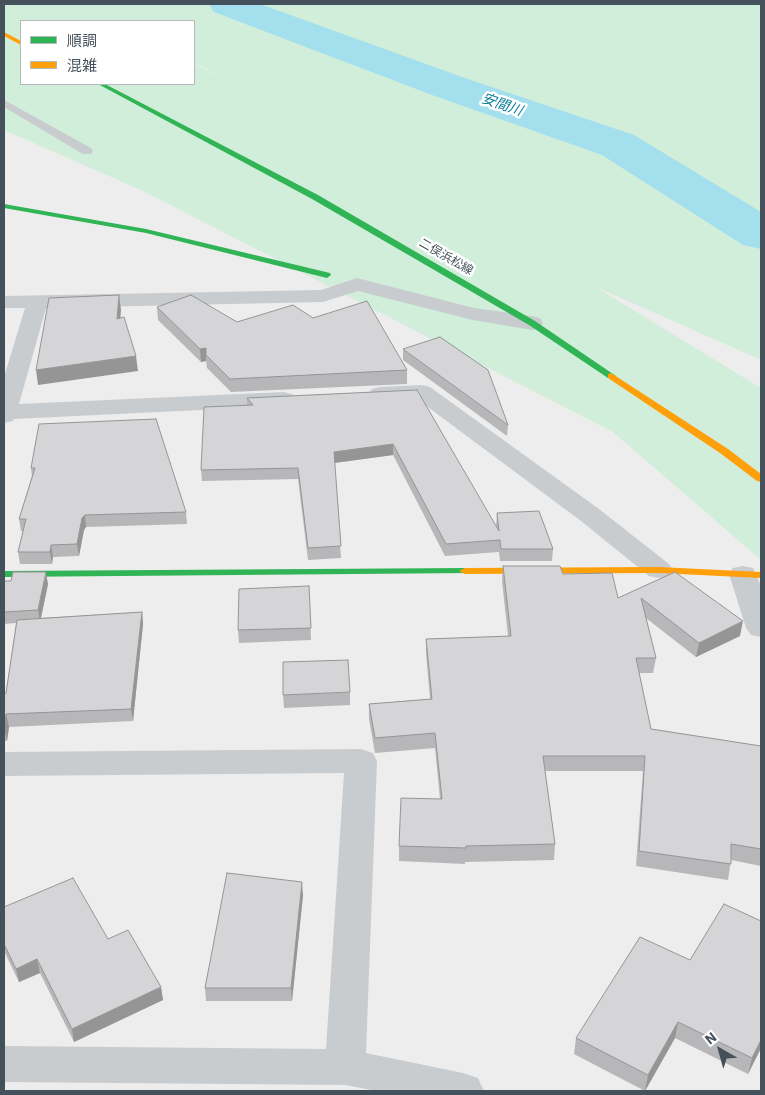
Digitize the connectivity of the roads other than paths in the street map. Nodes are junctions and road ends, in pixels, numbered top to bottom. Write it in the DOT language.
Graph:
graph roads {
  1 [pos="4,34"];
  2 [pos="20,42"];
  3 [pos="103,85"];
  4 [pos="4,103"];
  5 [pos="87,151"];
  6 [pos="4,206"];
  7 [pos="328,275"];
  8 [pos="357,284"];
  9 [pos="4,302"];
  10 [pos="36,302"];
  11 [pos="532,323"];
  12 [pos="362,395"];
  13 [pos="303,398"];
  14 [pos="4,414"];
  15 [pos="761,480"];
  16 [pos="659,570"];
  17 [pos="4,574"];
  18 [pos="754,589"];
  19 [pos="761,628"];
  20 [pos="4,764"];
  21 [pos="4,1064"];
  22 [pos="345,1067"];
  23 [pos="463,1091"];
  1 -- 2 [label="main road"];
  3 -- 11 [label="main road, 二俣浜松線"];
  4 -- 5 [label="lane"];
  6 -- 7 [label="main road"];
  7 -- 8 [label="street"];
  8 -- 10 [label="street"];
  8 -- 11 [label="street"];
  9 -- 10 [label="street"];
  10 -- 14 [label="street"];
  11 -- 15 [label="main road, 二俣浜松線"];
  12 -- 16 [label="street"];
  13 -- 14 [label="street"];
  16 -- 17 [label="main road"];
  16 -- 18 [label="main road"];
  18 -- 19 [label="street"];
  20 -- 22 [label="street"];
  21 -- 22 [label="street"];
  22 -- 23 [label="street"];
}
